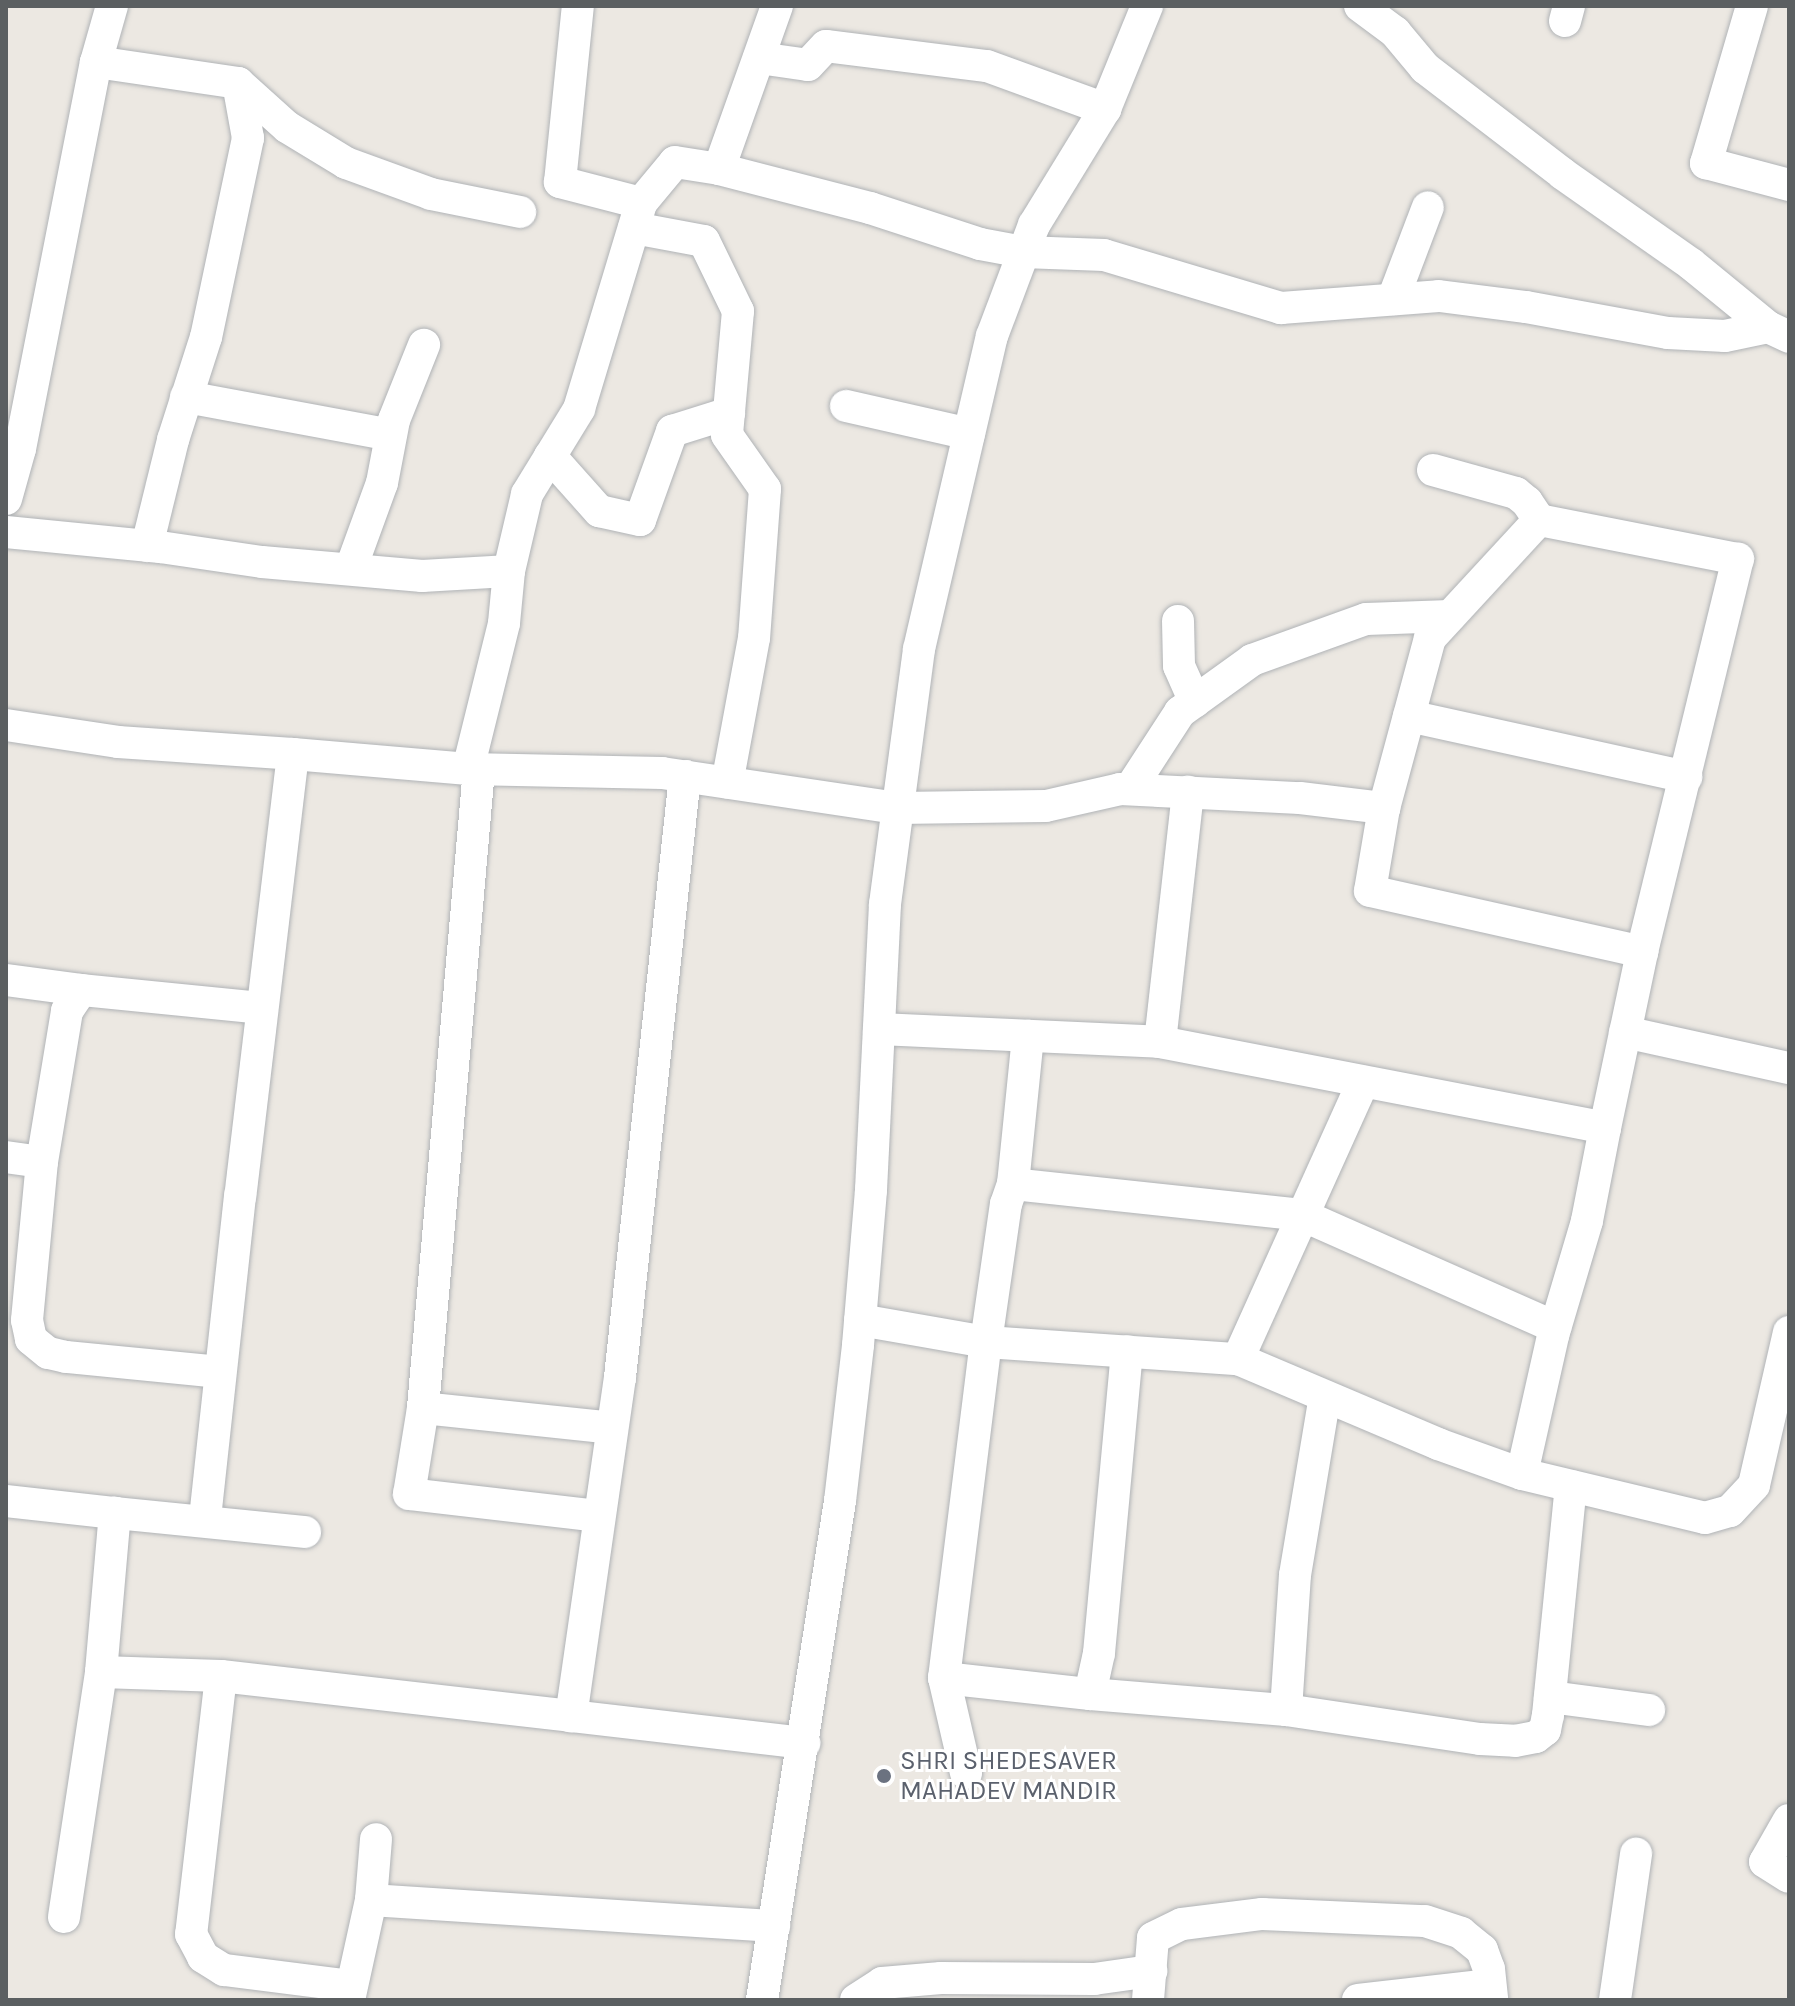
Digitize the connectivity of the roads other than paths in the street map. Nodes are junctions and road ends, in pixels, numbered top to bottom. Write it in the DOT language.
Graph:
graph roads {
  1 [pos="112,6"];
  2 [pos="578,6"];
  3 [pos="777,6"];
  4 [pos="1147,6"];
  5 [pos="1360,6"];
  6 [pos="1752,6"];
  7 [pos="1400,19"];
  8 [pos="759,58"];
  9 [pos="96,62"];
  10 [pos="238,83"];
  11 [pos="1105,109"];
  12 [pos="719,169"];
  13 [pos="1789,185"];
  14 [pos="1428,207"];
  15 [pos="520,212"];
  16 [pos="637,216"];
  17 [pos="1023,252"];
  18 [pos="1393,299"];
  19 [pos="1778,332"];
  20 [pos="424,345"];
  21 [pos="186,397"];
  22 [pos="846,406"];
  23 [pos="729,413"];
  24 [pos="969,434"];
  25 [pos="391,435"];
  26 [pos="550,456"];
  27 [pos="1433,470"];
  28 [pos="6,499"];
  29 [pos="1539,520"];
  30 [pos="6,532"];
  31 [pos="147,546"];
  32 [pos="351,568"];
  33 [pos="509,571"];
  34 [pos="1450,616"];
  35 [pos="1178,621"];
  36 [pos="1195,702"];
  37 [pos="1409,716"];
  38 [pos="6,725"];
  39 [pos="293,754"];
  40 [pos="473,769"];
  41 [pos="685,776"];
  42 [pos="1686,777"];
  43 [pos="727,783"];
  44 [pos="1130,789"];
  45 [pos="1188,792"];
  46 [pos="897,808"];
  47 [pos="1384,808"];
  48 [pos="1642,952"];
  49 [pos="6,980"];
  50 [pos="81,990"];
  51 [pos="262,1008"];
  52 [pos="879,1029"];
  53 [pos="1625,1032"];
  54 [pos="1028,1036"];
  55 [pos="1160,1042"];
  56 [pos="1789,1068"];
  57 [pos="1363,1082"];
  58 [pos="1605,1128"];
  59 [pos="6,1157"];
  60 [pos="42,1162"];
  61 [pos="1013,1184"];
  62 [pos="1302,1215"];
  63 [pos="860,1320"];
  64 [pos="1555,1327"];
  65 [pos="1789,1332"];
  66 [pos="19,1337"];
  67 [pos="986,1342"];
  68 [pos="1127,1351"];
  69 [pos="1238,1359"];
  70 [pos="220,1372"];
  71 [pos="1325,1396"];
  72 [pos="423,1408"];
  73 [pos="612,1428"];
  74 [pos="1522,1474"];
  75 [pos="1571,1486"];
  76 [pos="6,1501"];
  77 [pos="115,1513"];
  78 [pos="599,1516"];
  79 [pos="205,1520"];
  80 [pos="305,1532"];
  81 [pos="101,1672"];
  82 [pos="221,1676"];
  83 [pos="944,1678"];
  84 [pos="1090,1694"];
  85 [pos="1550,1697"];
  86 [pos="1286,1710"];
  87 [pos="1649,1710"];
  88 [pos="571,1716"];
  89 [pos="804,1743"];
  90 [pos="966,1773"];
  91 [pos="1789,1820"];
  92 [pos="376,1839"];
  93 [pos="1636,1854"];
  94 [pos="1789,1877"];
  95 [pos="371,1900"];
  96 [pos="64,1917"];
  97 [pos="774,1926"];
  98 [pos="1150,1985"];
  99 [pos="1491,1992"];
  100 [pos="350,1993"];
  101 [pos="762,2000"];
  102 [pos="856,2000"];
  103 [pos="1358,2000"];
  104 [pos="1615,2000"];
  1 -- 9 [label="street"];
  2 -- 16 [label="street"];
  3 -- 8 [label="street"];
  4 -- 11 [label="street"];
  5 -- 7 [label="street"];
  6 -- 13 [label="street"];
  7 -- 19 [label="street"];
  8 -- 11 [label="street"];
  8 -- 12 [label="street"];
  9 -- 10 [label="street"];
  9 -- 28 [label="street"];
  10 -- 15 [label="street"];
  10 -- 21 [label="street"];
  11 -- 17 [label="street"];
  12 -- 16 [label="street"];
  12 -- 17 [label="street"];
  14 -- 18 [label="street"];
  16 -- 23 [label="street"];
  16 -- 26 [label="street"];
  17 -- 18 [label="street"];
  17 -- 24 [label="street"];
  18 -- 19 [label="street"];
  20 -- 25 [label="street"];
  21 -- 25 [label="street"];
  21 -- 31 [label="street"];
  22 -- 24 [label="street"];
  23 -- 26 [label="street"];
  23 -- 43 [label="street"];
  24 -- 46 [label="street"];
  25 -- 32 [label="street"];
  26 -- 33 [label="street"];
  27 -- 29 [label="street"];
  29 -- 34 [label="street"];
  29 -- 42 [label="street"];
  30 -- 31 [label="street"];
  31 -- 32 [label="street"];
  32 -- 33 [label="street"];
  33 -- 40 [label="street"];
  34 -- 36 [label="street"];
  34 -- 37 [label="street"];
  35 -- 36 [label="street"];
  36 -- 44 [label="street"];
  37 -- 42 [label="street"];
  37 -- 47 [label="street"];
  38 -- 39 [label="street"];
  39 -- 40 [label="street"];
  39 -- 51 [label="street"];
  40 -- 41 [label="street"];
  40 -- 72 [label="street"];
  41 -- 43 [label="street"];
  41 -- 73 [label="street"];
  42 -- 48 [label="street"];
  43 -- 46 [label="street"];
  44 -- 45 [label="street"];
  44 -- 46 [label="street"];
  45 -- 47 [label="street"];
  45 -- 55 [label="street"];
  46 -- 52 [label="street"];
  47 -- 48 [label="street"];
  48 -- 53 [label="street"];
  49 -- 50 [label="street"];
  50 -- 51 [label="street"];
  50 -- 60 [label="street"];
  51 -- 70 [label="street"];
  52 -- 54 [label="street"];
  52 -- 63 [label="street"];
  53 -- 56 [label="street"];
  53 -- 58 [label="street"];
  54 -- 55 [label="street"];
  54 -- 61 [label="street"];
  55 -- 57 [label="street"];
  57 -- 58 [label="street"];
  57 -- 62 [label="street"];
  58 -- 64 [label="street"];
  59 -- 60 [label="street"];
  60 -- 66 [label="street"];
  61 -- 62 [label="street"];
  61 -- 67 [label="street"];
  62 -- 64 [label="street"];
  62 -- 69 [label="street"];
  63 -- 67 [label="street"];
  63 -- 89 [label="street"];
  64 -- 74 [label="street"];
  65 -- 75 [label="street"];
  66 -- 70 [label="street"];
  67 -- 68 [label="street"];
  67 -- 83 [label="street"];
  68 -- 69 [label="street"];
  68 -- 84 [label="street"];
  69 -- 71 [label="street"];
  70 -- 79 [label="street"];
  71 -- 74 [label="street"];
  71 -- 86 [label="street"];
  72 -- 73 [label="street"];
  72 -- 78 [label="street"];
  73 -- 78 [label="street"];
  74 -- 75 [label="street"];
  75 -- 85 [label="street"];
  76 -- 77 [label="street"];
  77 -- 79 [label="street"];
  77 -- 81 [label="street"];
  78 -- 88 [label="street"];
  79 -- 80 [label="street"];
  81 -- 82 [label="street"];
  81 -- 96 [label="street"];
  82 -- 88 [label="street"];
  82 -- 100 [label="street"];
  83 -- 84 [label="street"];
  83 -- 90 [label="street"];
  84 -- 86 [label="street"];
  85 -- 86 [label="street"];
  85 -- 87 [label="street"];
  88 -- 89 [label="street"];
  89 -- 97 [label="street"];
  91 -- 94 [label="street"];
  92 -- 95 [label="street"];
  93 -- 104 [label="street"];
  95 -- 97 [label="street"];
  95 -- 100 [label="street"];
  97 -- 101 [label="street"];
  98 -- 99 [label="street"];
  98 -- 102 [label="street"];
  99 -- 103 [label="street"];
}
